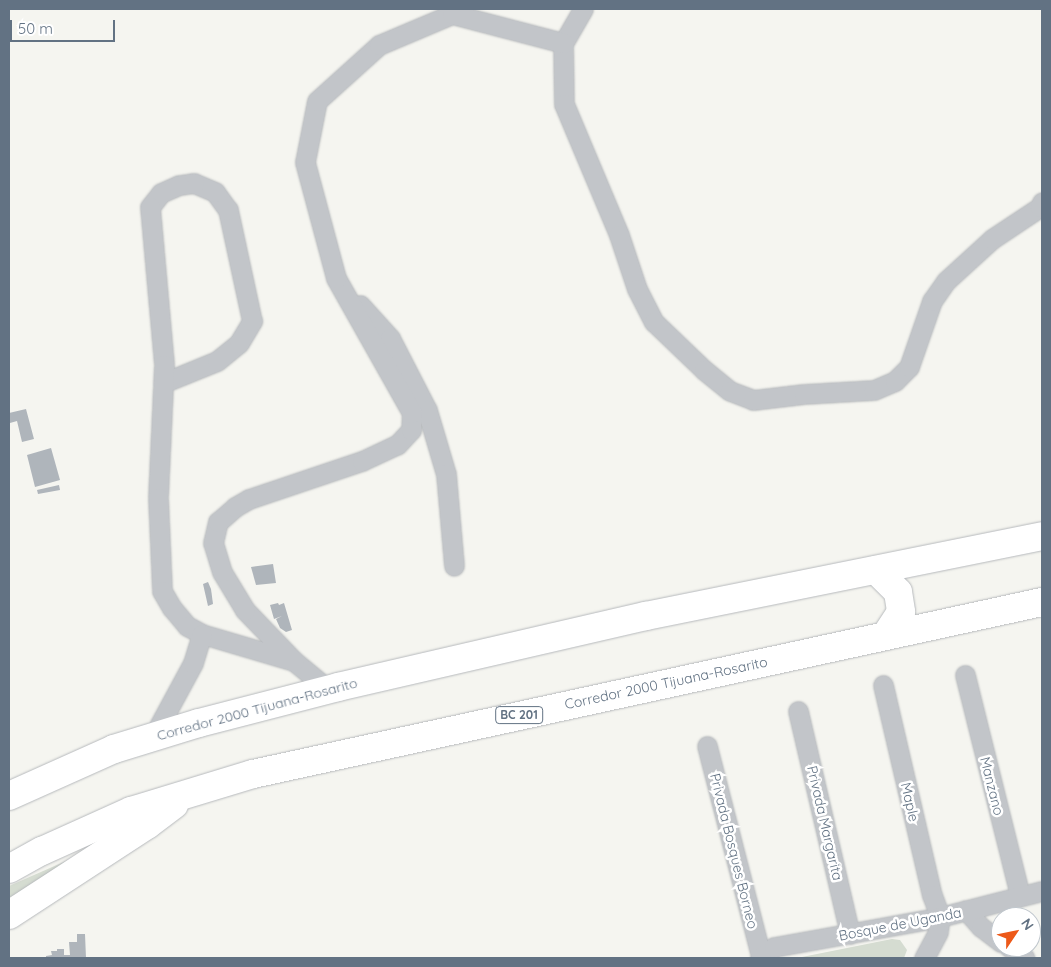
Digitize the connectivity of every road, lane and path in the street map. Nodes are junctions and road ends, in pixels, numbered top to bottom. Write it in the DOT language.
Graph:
graph roads {
  1 [pos="582,9"];
  2 [pos="563,43"];
  3 [pos="1042,202"];
  4 [pos="336,278"];
  5 [pos="163,383"];
  6 [pos="1042,536"];
  7 [pos="454,566"];
  8 [pos="876,570"];
  9 [pos="1042,602"];
  10 [pos="202,634"];
  11 [pos="886,635"];
  12 [pos="294,661"];
  13 [pos="964,675"];
  14 [pos="883,685"];
  15 [pos="328,690"];
  16 [pos="798,712"];
  17 [pos="153,737"];
  18 [pos="708,746"];
  19 [pos="192,792"];
  20 [pos="9,796"];
  21 [pos="9,869"];
  22 [pos="1042,891"];
  23 [pos="1020,896"];
  24 [pos="966,910"];
  25 [pos="9,915"];
  26 [pos="940,917"];
  27 [pos="850,934"];
  28 [pos="991,934"];
  29 [pos="760,957"];
  30 [pos="924,958"];
  1 -- 2 [label="street"];
  2 -- 3 [label="street"];
  2 -- 4 [label="street"];
  4 -- 7 [label="street"];
  4 -- 12 [label="street"];
  5 -- 5 [label="street"];
  5 -- 10 [label="street"];
  6 -- 8 [label="highway, Corredor 2000 Tijuana-Rosarito"];
  8 -- 11 [label="highway"];
  8 -- 15 [label="highway, Corredor 2000 Tijuana-Rosarito"];
  9 -- 11 [label="highway, Corredor 2000 Tijuana-Rosarito / BC 201"];
  10 -- 12 [label="street"];
  10 -- 17 [label="street"];
  11 -- 19 [label="highway, Corredor 2000 Tijuana-Rosarito / BC 201"];
  12 -- 15 [label="street"];
  13 -- 23 [label="street, Manzano"];
  14 -- 26 [label="street, Maple"];
  15 -- 17 [label="highway, Corredor 2000 Tijuana-Rosarito"];
  16 -- 27 [label="street, Privada Margarita"];
  17 -- 20 [label="highway, Corredor 2000 Tijuana-Rosarito"];
  18 -- 29 [label="street, Privada Bosques Borneo"];
  19 -- 21 [label="highway, Corredor 2000 Tijuana-Rosarito / BC 201"];
  19 -- 25 [label="highway"];
  22 -- 23 [label="street, Bosque de Uganda"];
  23 -- 24 [label="street, Bosque de Uganda"];
  24 -- 26 [label="street, Bosque de Uganda"];
  24 -- 28 [label="street"];
  26 -- 27 [label="street, Bosque de Uganda"];
  26 -- 30 [label="street"];
  27 -- 29 [label="street, Bosque de Uganda"];
}
